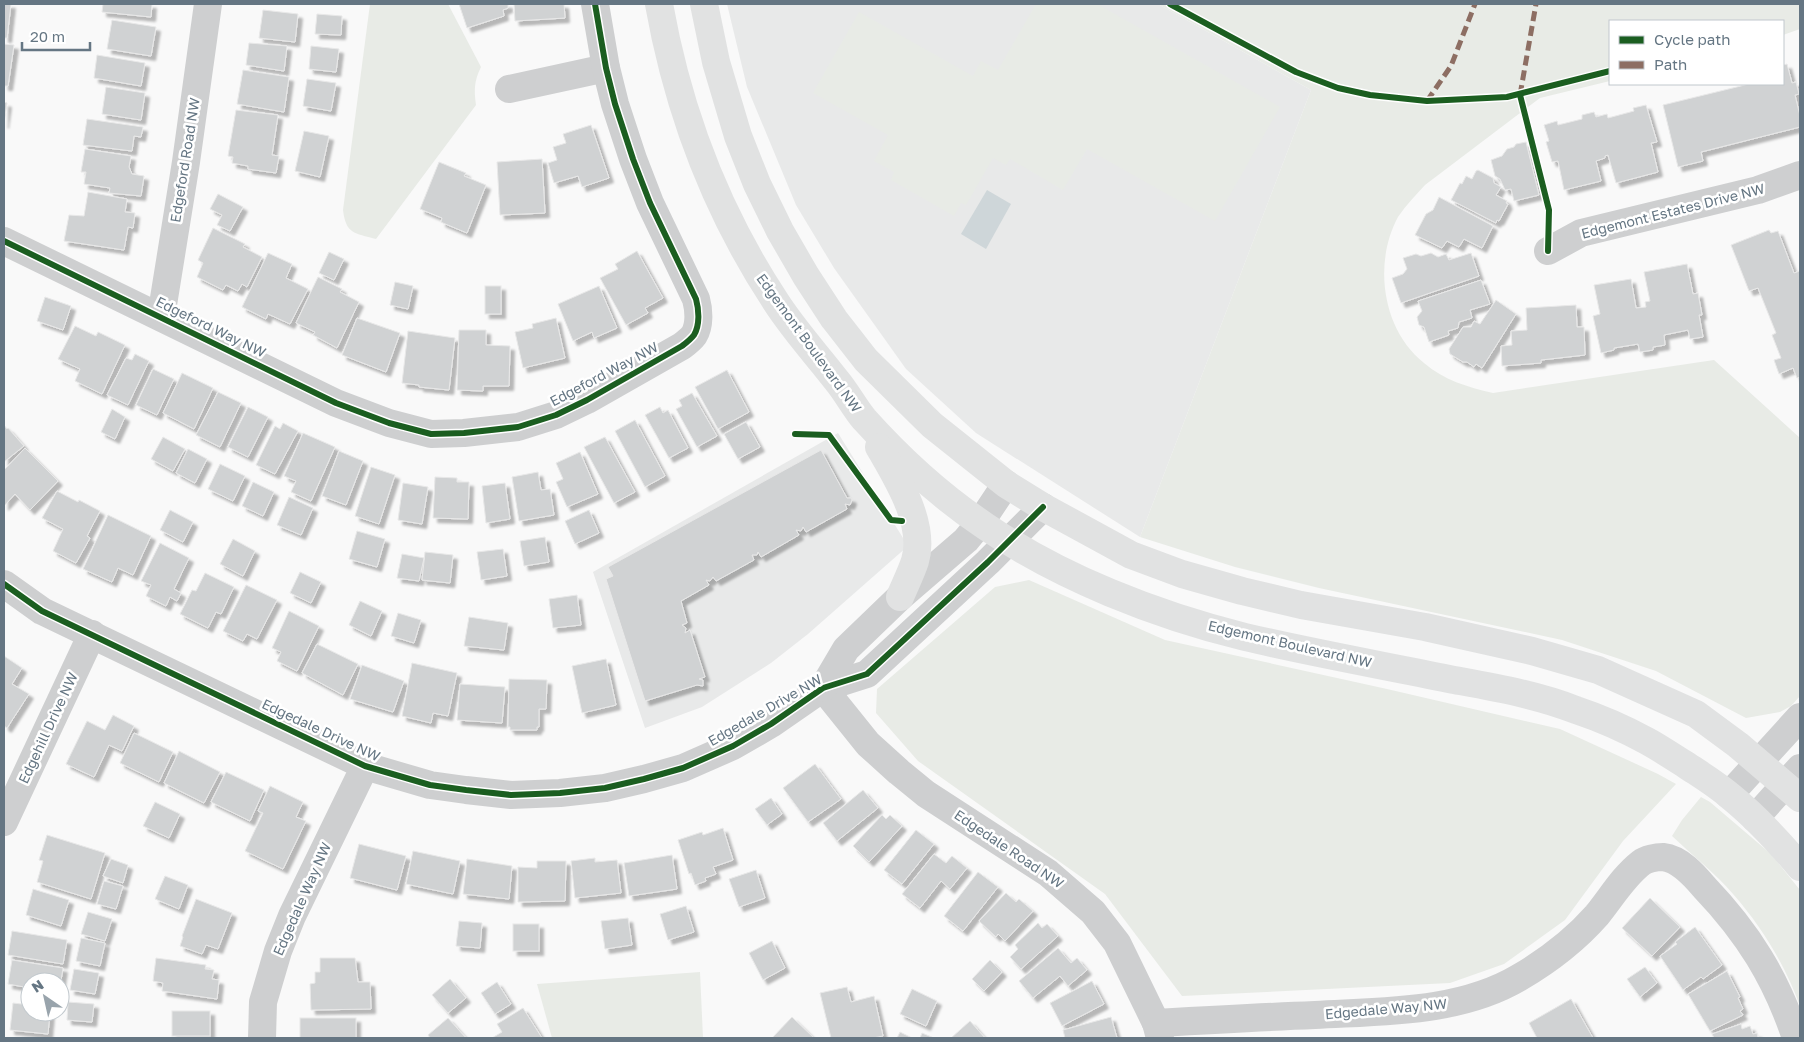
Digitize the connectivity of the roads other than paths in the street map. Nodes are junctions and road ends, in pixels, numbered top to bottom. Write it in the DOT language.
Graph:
graph roads {
  1 [pos="208,4"];
  2 [pos="596,4"];
  3 [pos="659,4"];
  4 [pos="704,4"];
  5 [pos="606,68"];
  6 [pos="508,89"];
  7 [pos="1800,175"];
  8 [pos="4,241"];
  9 [pos="1548,251"];
  10 [pos="161,317"];
  11 [pos="863,417"];
  12 [pos="1006,484"];
  13 [pos="1043,507"];
  14 [pos="980,523"];
  15 [pos="1008,542"];
  16 [pos="4,584"];
  17 [pos="900,597"];
  18 [pos="92,634"];
  19 [pos="822,688"];
  20 [pos="1800,717"];
  21 [pos="1759,762"];
  22 [pos="365,766"];
  23 [pos="1795,784"];
  24 [pos="1729,795"];
  25 [pos="1755,818"];
  26 [pos="4,822"];
  27 [pos="1800,867"];
  28 [pos="1158,1030"];
  29 [pos="262,1038"];
  30 [pos="1796,1038"];
  1 -- 10 [label="street, Edgeford Road NW"];
  2 -- 5 [label="street, Edgeford Way NW"];
  3 -- 11 [label="main road, Edgemont Boulevard NW"];
  4 -- 12 [label="main road"];
  5 -- 6 [label="street"];
  5 -- 10 [label="street, Edgeford Way NW"];
  7 -- 9 [label="street, Edgemont Estates Drive NW"];
  8 -- 10 [label="street, Edgeford Way NW"];
  11 -- 14 [label="main road, Edgemont Boulevard NW"];
  11 -- 17 [label="main road"];
  12 -- 13 [label="main road"];
  12 -- 14 [label="street, Edgedale Drive NW"];
  13 -- 15 [label="street, Edgedale Drive NW"];
  13 -- 21 [label="main road"];
  14 -- 15 [label="main road, Edgemont Boulevard NW"];
  14 -- 17 [label="street, Edgedale Drive NW"];
  15 -- 19 [label="street, Edgedale Drive NW"];
  15 -- 24 [label="main road, Edgemont Boulevard NW"];
  16 -- 18 [label="street, Edgedale Drive NW"];
  17 -- 19 [label="street, Edgedale Drive NW"];
  18 -- 22 [label="street, Edgedale Drive NW"];
  18 -- 26 [label="street, Edgehill Drive NW"];
  19 -- 22 [label="street, Edgedale Drive NW"];
  19 -- 28 [label="street, Edgedale Road NW"];
  20 -- 21 [label="street"];
  21 -- 23 [label="main road"];
  21 -- 24 [label="street"];
  22 -- 29 [label="street, Edgedale Way NW"];
  23 -- 25 [label="street"];
  24 -- 25 [label="main road, Edgemont Boulevard NW"];
  25 -- 27 [label="main road, Edgemont Boulevard NW"];
  28 -- 30 [label="street, Edgedale Way NW"];
}
